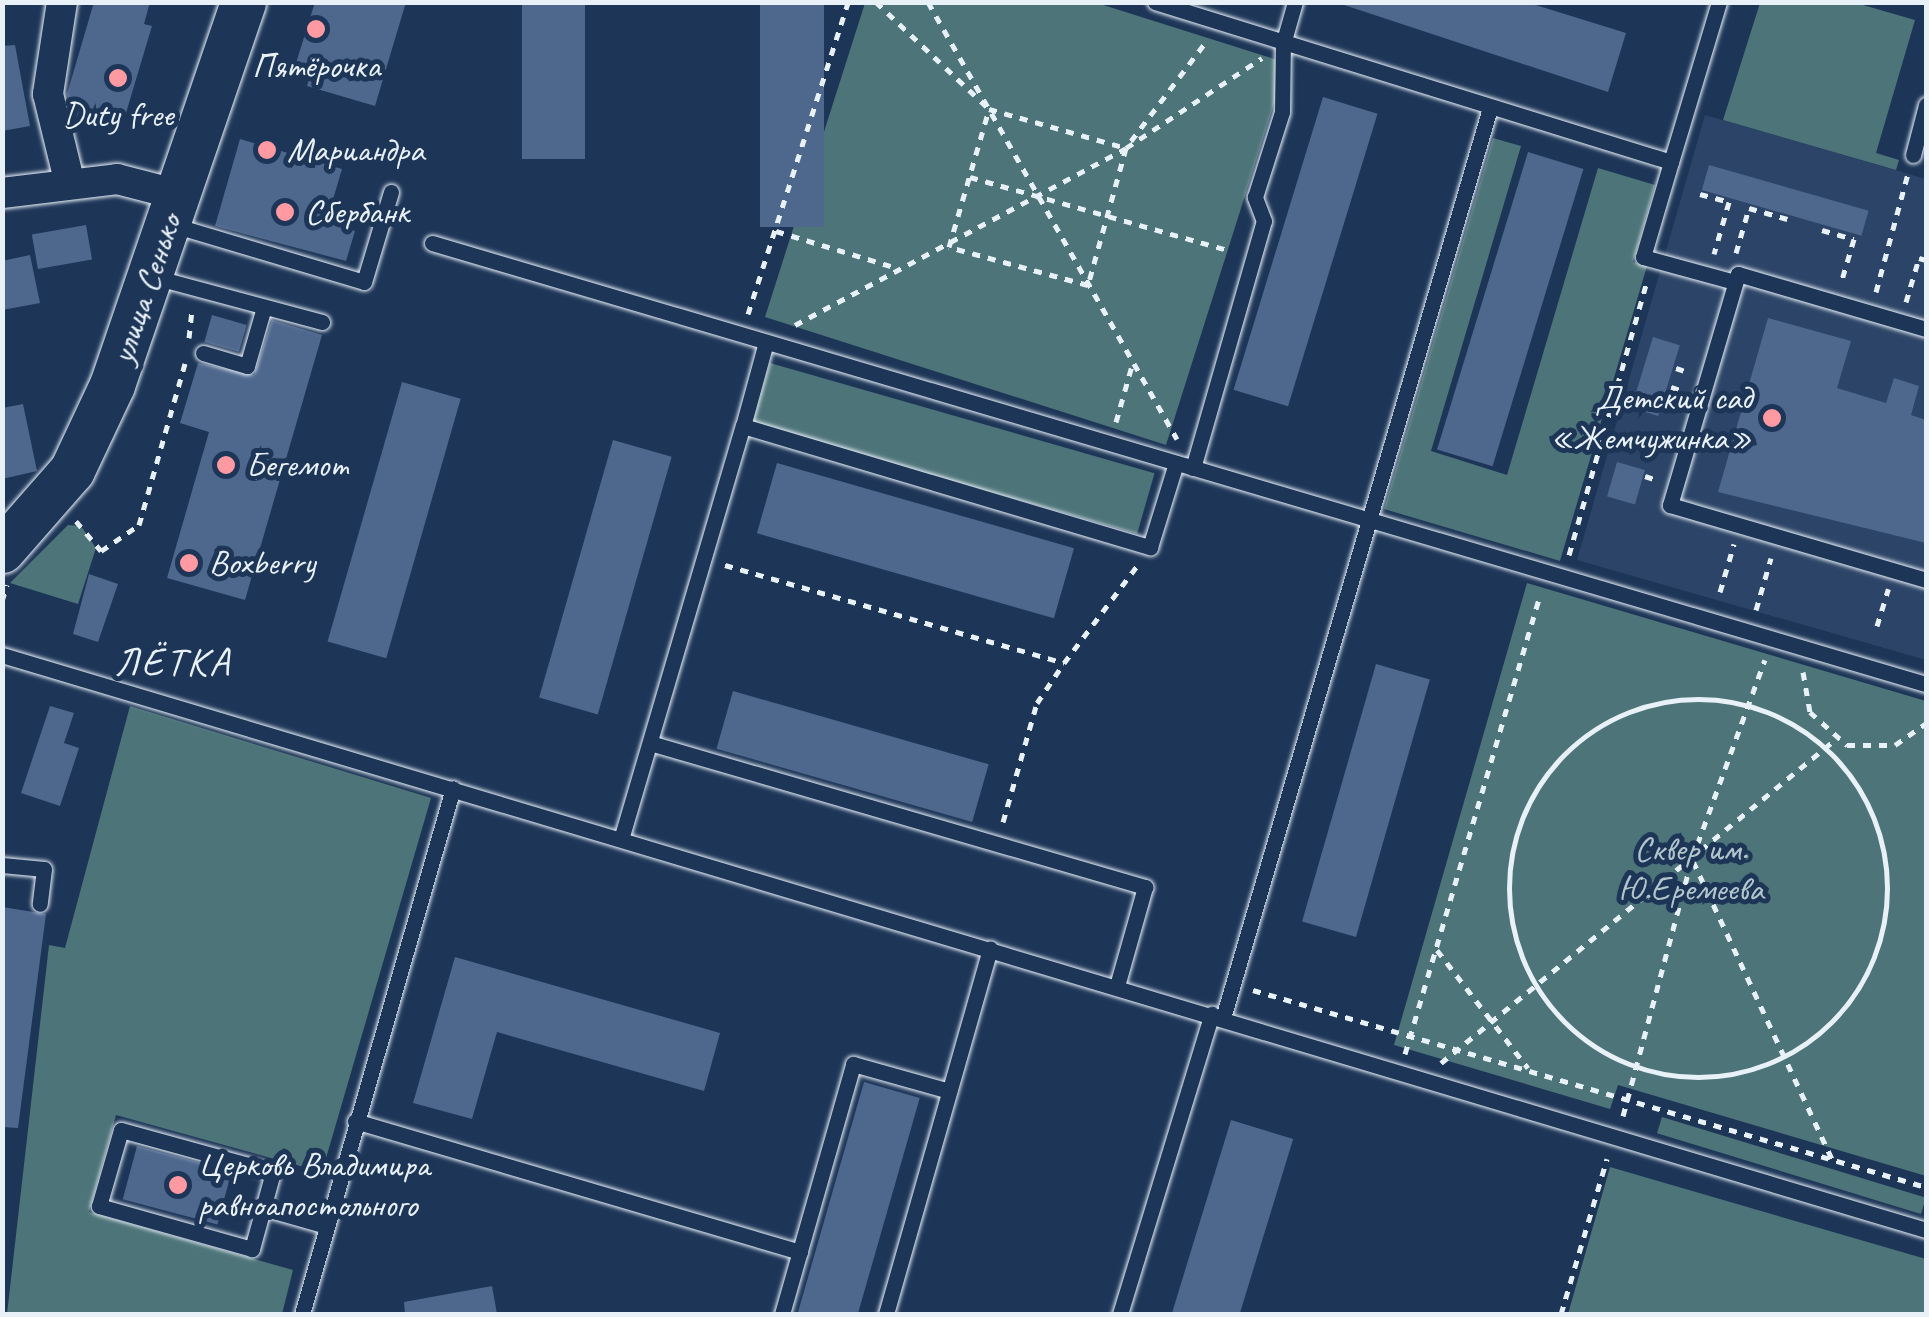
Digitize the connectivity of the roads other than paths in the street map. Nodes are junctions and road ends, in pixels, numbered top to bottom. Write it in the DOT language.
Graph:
graph roads {
  1 [pos="62,2"];
  2 [pos="243,2"];
  3 [pos="1155,2"];
  4 [pos="1295,2"];
  5 [pos="1719,2"];
  6 [pos="1284,44"];
  7 [pos="1926,105"];
  8 [pos="1490,108"];
  9 [pos="1913,155"];
  10 [pos="1671,162"];
  11 [pos="70,180"];
  12 [pos="2,192"];
  13 [pos="391,192"];
  14 [pos="174,209"];
  15 [pos="432,243"];
  16 [pos="150,276"];
  17 [pos="1735,282"];
  18 [pos="264,307"];
  19 [pos="322,322"];
  20 [pos="1926,329"];
  21 [pos="766,342"];
  22 [pos="202,353"];
  23 [pos="743,426"];
  24 [pos="1176,462"];
  25 [pos="1193,468"];
  26 [pos="1369,520"];
  27 [pos="2,550"];
  28 [pos="1926,580"];
  29 [pos="2,655"];
  30 [pos="1926,684"];
  31 [pos="650,743"];
  32 [pos="453,788"];
  33 [pos="622,836"];
  34 [pos="2,864"];
  35 [pos="40,904"];
  36 [pos="990,948"];
  37 [pos="1117,986"];
  38 [pos="1218,1016"];
  39 [pos="949,1091"];
  40 [pos="355,1121"];
  41 [pos="263,1208"];
  42 [pos="326,1226"];
  43 [pos="1926,1230"];
  44 [pos="800,1252"];
  45 [pos="302,1314"];
  46 [pos="782,1314"];
  47 [pos="886,1314"];
  48 [pos="1120,1314"];
  1 -- 11 [label="street"];
  2 -- 14 [label="street, улица Сенько"];
  3 -- 6 [label="lane"];
  4 -- 6 [label="lane"];
  5 -- 10 [label="lane"];
  6 -- 8 [label="lane"];
  6 -- 25 [label="lane"];
  7 -- 9 [label="lane"];
  8 -- 10 [label="lane"];
  8 -- 26 [label="lane"];
  10 -- 17 [label="lane"];
  11 -- 12 [label="street"];
  11 -- 14 [label="street"];
  13 -- 14 [label="lane"];
  14 -- 16 [label="street, улица Сенько"];
  15 -- 21 [label="lane"];
  16 -- 18 [label="lane"];
  16 -- 27 [label="street, улица Сенько"];
  17 -- 20 [label="lane"];
  17 -- 28 [label="lane"];
  18 -- 19 [label="lane"];
  18 -- 22 [label="lane"];
  21 -- 23 [label="lane"];
  21 -- 24 [label="lane"];
  23 -- 24 [label="lane"];
  23 -- 31 [label="lane"];
  24 -- 25 [label="lane"];
  25 -- 26 [label="lane"];
  26 -- 30 [label="lane"];
  26 -- 38 [label="lane"];
  29 -- 32 [label="lane"];
  31 -- 33 [label="lane"];
  31 -- 37 [label="lane"];
  32 -- 33 [label="lane"];
  32 -- 40 [label="lane"];
  33 -- 36 [label="lane"];
  34 -- 35 [label="lane"];
  36 -- 37 [label="lane"];
  36 -- 39 [label="lane"];
  37 -- 38 [label="lane"];
  38 -- 43 [label="lane"];
  38 -- 48 [label="lane"];
  39 -- 44 [label="lane"];
  39 -- 47 [label="lane"];
  40 -- 42 [label="lane"];
  40 -- 44 [label="lane"];
  41 -- 41 [label="lane"];
  41 -- 42 [label="lane"];
  42 -- 45 [label="lane"];
  44 -- 46 [label="lane"];
}
